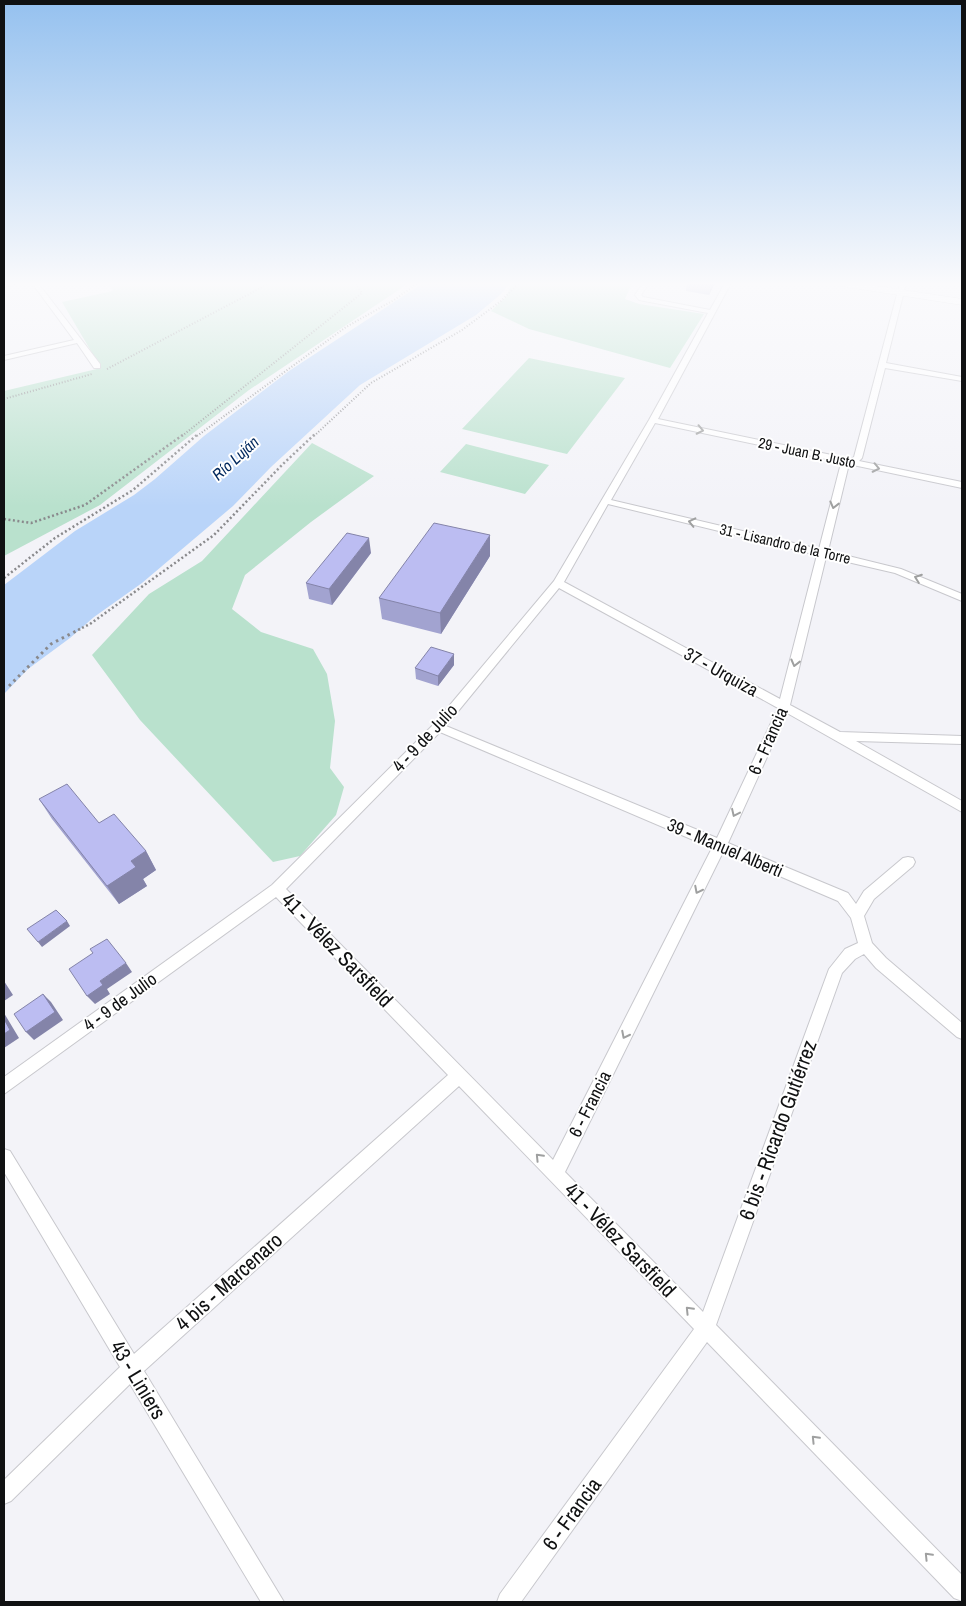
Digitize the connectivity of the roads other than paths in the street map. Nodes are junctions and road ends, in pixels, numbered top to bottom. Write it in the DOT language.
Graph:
graph roads {
  1 [pos="89,358"];
  2 [pos="687,358"];
  3 [pos="884,358"];
  4 [pos="883,364"];
  5 [pos="96,370"];
  6 [pos="962,379"];
  7 [pos="653,420"];
  8 [pos="852,462"];
  9 [pos="962,485"];
  10 [pos="605,501"];
  11 [pos="822,553"];
  12 [pos="558,583"];
  13 [pos="962,598"];
  14 [pos="784,707"];
  15 [pos="438,727"];
  16 [pos="838,736"];
  17 [pos="962,740"];
  18 [pos="962,807"];
  19 [pos="720,846"];
  20 [pos="908,862"];
  21 [pos="277,889"];
  22 [pos="857,915"];
  23 [pos="866,946"];
  24 [pos="962,1032"];
  25 [pos="459,1075"];
  26 [pos="4,1086"];
  27 [pos="4,1157"];
  28 [pos="555,1174"];
  29 [pos="706,1328"];
  30 [pos="131,1370"];
  31 [pos="4,1494"];
  32 [pos="962,1590"];
  33 [pos="273,1602"];
  34 [pos="508,1602"];
  1 -- 5 [label="street"];
  2 -- 7 [label="street, 4 - 9 de Julio"];
  3 -- 4 [label="street, 6 - Francia"];
  4 -- 6 [label="street"];
  4 -- 8 [label="street, 6 - Francia"];
  7 -- 8 [label="street, 29 - Juan B. Justo, one-way"];
  7 -- 10 [label="street, 4 - 9 de Julio"];
  8 -- 9 [label="street, 29 - Juan B. Justo, one-way"];
  8 -- 11 [label="street, 6 - Francia, one-way"];
  11 -- 10 [label="street, 31 - Lisandro de la Torre, one-way"];
  10 -- 12 [label="street, 4 - 9 de Julio"];
  13 -- 11 [label="street, 31 - Lisandro de la Torre, one-way"];
  11 -- 14 [label="street, 6 - Francia, one-way"];
  12 -- 14 [label="street, 37 - Urquiza"];
  12 -- 15 [label="street, 4 - 9 de Julio"];
  14 -- 16 [label="street, 37 - Urquiza"];
  14 -- 19 [label="street, 6 - Francia, one-way"];
  15 -- 19 [label="street, 39 - Manuel Alberti"];
  15 -- 21 [label="street, 4 - 9 de Julio"];
  16 -- 17 [label="street"];
  16 -- 18 [label="street, 37 - Urquiza"];
  19 -- 22 [label="street, 39 - Manuel Alberti"];
  19 -- 28 [label="street, 6 - Francia, one-way"];
  20 -- 22 [label="street"];
  21 -- 25 [label="street, 41 - Vélez Sarsfield"];
  21 -- 26 [label="street, 4 - 9 de Julio"];
  22 -- 23 [label="street, 39 - Manuel Alberti"];
  23 -- 24 [label="street, 39 - Manuel Alberti"];
  23 -- 29 [label="street, 6 bis - Ricardo Gutiérrez"];
  28 -- 25 [label="street, 41 - Vélez Sarsfield, one-way"];
  25 -- 30 [label="street, 4 bis - Marcenaro"];
  27 -- 30 [label="street, 43 - Liniers"];
  29 -- 28 [label="street, 41 - Vélez Sarsfield, one-way"];
  32 -- 29 [label="street, 41 - Vélez Sarsfield, one-way"];
  29 -- 34 [label="street, 6 - Francia"];
  30 -- 31 [label="street, 4 bis - Marcenaro"];
  30 -- 33 [label="street, 43 - Liniers"];
}
